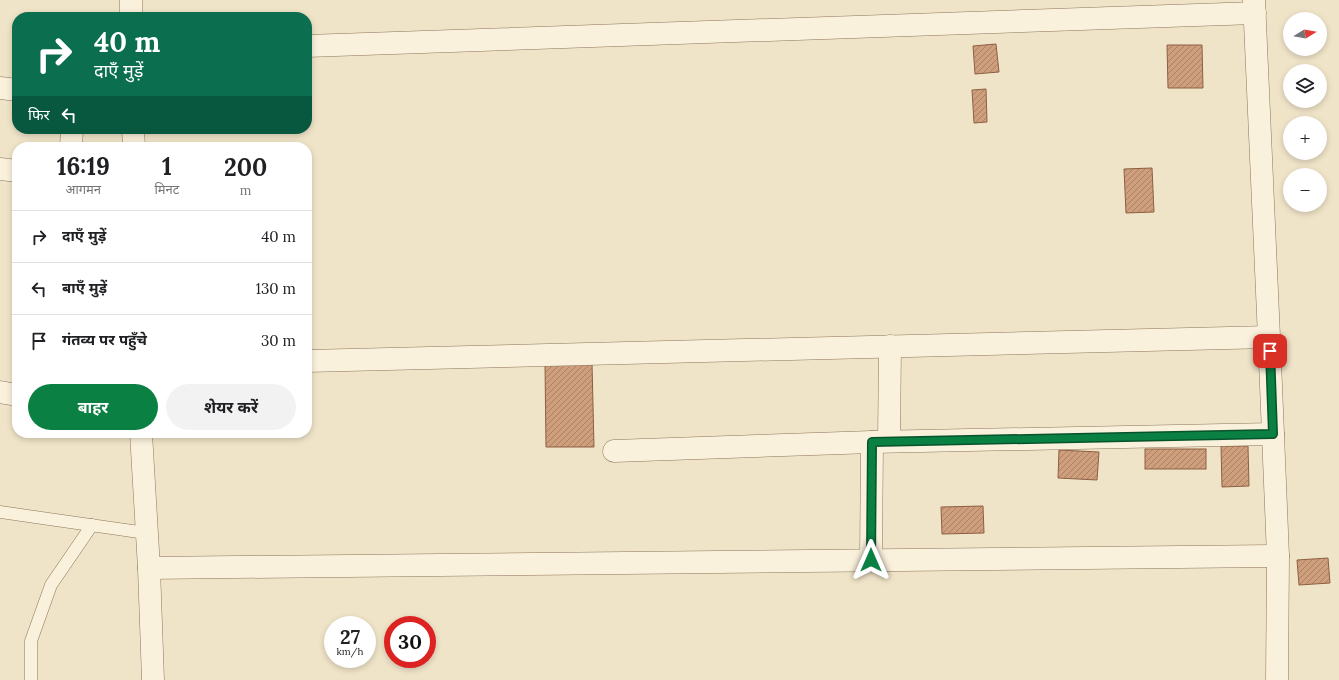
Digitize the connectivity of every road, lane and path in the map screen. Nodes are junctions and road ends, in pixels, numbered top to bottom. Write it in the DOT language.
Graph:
graph roads {
  1 [pos="131,0"];
  2 [pos="1254,6"];
  3 [pos="131,12"];
  4 [pos="312,46"];
  5 [pos="0,88"];
  6 [pos="12,89"];
  7 [pos="0,169"];
  8 [pos="12,170"];
  9 [pos="1269,337"];
  10 [pos="890,346"];
  11 [pos="312,361"];
  12 [pos="0,392"];
  13 [pos="12,394"];
  14 [pos="1273,434"];
  15 [pos="141,438"];
  16 [pos="880,441"];
  17 [pos="614,451"];
  18 [pos="0,512"];
  19 [pos="92,525"];
  20 [pos="146,533"];
  21 [pos="1278,556"];
  22 [pos="871,560"];
  23 [pos="149,568"];
  24 [pos="31,680"];
  25 [pos="153,680"];
  26 [pos="1277,680"];
  1 -- 3 [label="street"];
  2 -- 4 [label="street"];
  2 -- 9 [label="street"];
  5 -- 6 [label="street"];
  7 -- 8 [label="street"];
  9 -- 10 [label="street"];
  9 -- 14 [label="street"];
  10 -- 11 [label="street"];
  10 -- 16 [label="street"];
  12 -- 13 [label="street"];
  14 -- 16 [label="street"];
  14 -- 21 [label="street"];
  15 -- 20 [label="street"];
  16 -- 17 [label="street"];
  16 -- 22 [label="street"];
  18 -- 19 [label="lane"];
  19 -- 20 [label="lane"];
  19 -- 24 [label="lane"];
  20 -- 23 [label="street"];
  21 -- 22 [label="street"];
  21 -- 26 [label="street"];
  22 -- 23 [label="street"];
  23 -- 25 [label="street"];
}
